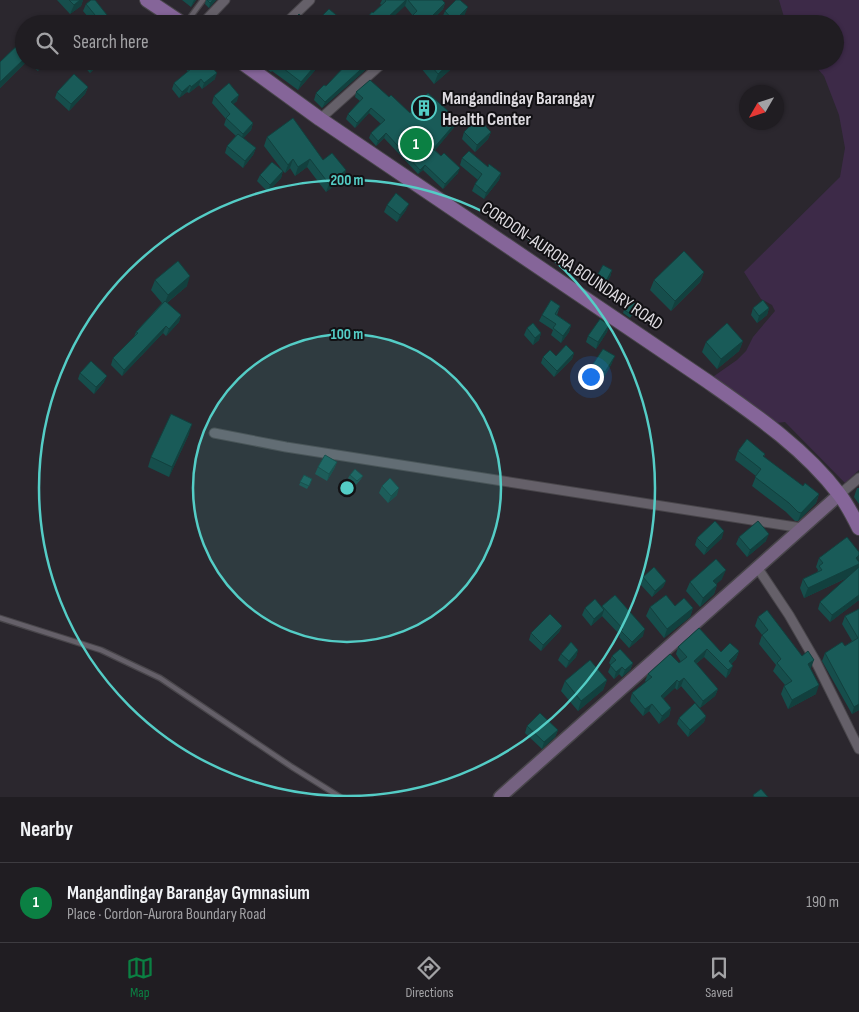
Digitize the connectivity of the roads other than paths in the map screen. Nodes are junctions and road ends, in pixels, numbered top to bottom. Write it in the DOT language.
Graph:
graph roads {
  1 [pos="147,0"];
  2 [pos="203,0"];
  3 [pos="226,0"];
  4 [pos="310,0"];
  5 [pos="172,15"];
  6 [pos="191,15"];
  7 [pos="211,15"];
  8 [pos="294,15"];
  9 [pos="254,70"];
  10 [pos="375,70"];
  11 [pos="320,119"];
  12 [pos="214,433"];
  13 [pos="859,478"];
  14 [pos="840,494"];
  15 [pos="802,528"];
  16 [pos="859,528"];
  17 [pos="757,567"];
  18 [pos="0,618"];
  19 [pos="859,749"];
  20 [pos="340,797"];
  21 [pos="500,797"];
  1 -- 5 [label="main road"];
  2 -- 6 [label="lane"];
  3 -- 7 [label="street"];
  4 -- 8 [label="street"];
  9 -- 11 [label="main road, CORDON-AURORA BOUNDARY ROAD"];
  10 -- 11 [label="street"];
  11 -- 14 [label="main road, CORDON-AURORA BOUNDARY ROAD"];
  12 -- 15 [label="street"];
  13 -- 14 [label="street"];
  14 -- 15 [label="street"];
  14 -- 16 [label="main road, CORDON-AURORA BOUNDARY ROAD"];
  15 -- 17 [label="street"];
  17 -- 19 [label="street"];
  17 -- 21 [label="street"];
  18 -- 20 [label="lane"];
}
